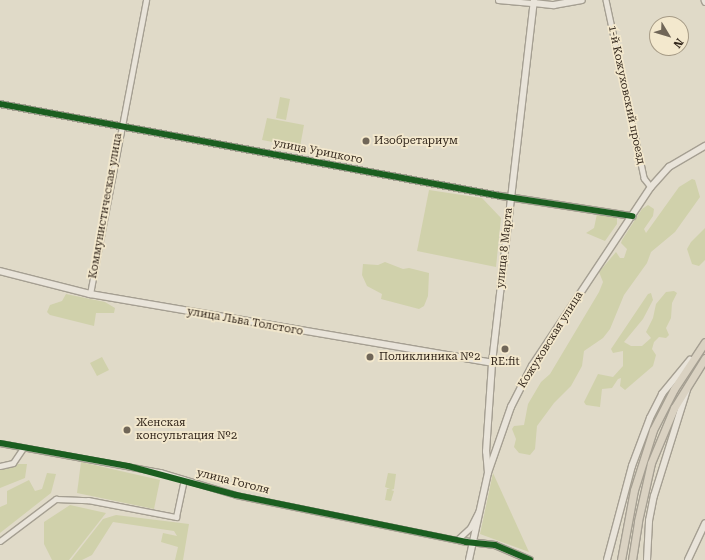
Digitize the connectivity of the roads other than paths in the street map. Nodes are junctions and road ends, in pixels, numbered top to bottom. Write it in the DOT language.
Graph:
graph roads {
  1 [pos="146,0"];
  2 [pos="498,0"];
  3 [pos="582,0"];
  4 [pos="606,0"];
  5 [pos="534,2"];
  6 [pos="0,104"];
  7 [pos="121,125"];
  8 [pos="705,146"];
  9 [pos="651,187"];
  10 [pos="511,197"];
  11 [pos="632,216"];
  12 [pos="0,272"];
  13 [pos="90,294"];
  14 [pos="705,342"];
  15 [pos="698,351"];
  16 [pos="705,358"];
  17 [pos="492,363"];
  18 [pos="691,378"];
  19 [pos="487,439"];
  20 [pos="499,441"];
  21 [pos="0,443"];
  22 [pos="23,448"];
  23 [pos="0,466"];
  24 [pos="488,473"];
  25 [pos="184,480"];
  26 [pos="481,507"];
  27 [pos="705,524"];
  28 [pos="459,540"];
  29 [pos="0,541"];
  30 [pos="473,543"];
  31 [pos="469,560"];
  32 [pos="530,560"];
  33 [pos="607,560"];
  34 [pos="621,560"];
  35 [pos="632,560"];
  36 [pos="647,560"];
  37 [pos="688,560"];
  1 -- 7 [label="street, Коммунистическая улица"];
  2 -- 5 [label="street"];
  3 -- 5 [label="street"];
  4 -- 9 [label="street, 1-й Кожуховский проезд"];
  5 -- 10 [label="street, улица 8 Марта"];
  6 -- 7 [label="street, улица Урицкого"];
  7 -- 10 [label="street, улица Урицкого"];
  7 -- 13 [label="street, Коммунистическая улица"];
  8 -- 9 [label="street, Кожуховская улица"];
  9 -- 11 [label="street, Кожуховская улица"];
  10 -- 11 [label="street, улица Урицкого"];
  10 -- 17 [label="street, улица 8 Марта"];
  11 -- 20 [label="street, Кожуховская улица"];
  12 -- 13 [label="street, улица Льва Толстого"];
  13 -- 17 [label="street, улица Льва Толстого"];
  14 -- 15 [label="highway"];
  15 -- 33 [label="street"];
  15 -- 34 [label="highway"];
  16 -- 18 [label="highway"];
  17 -- 19 [label="street, улица 8 Марта"];
  18 -- 35 [label="highway"];
  18 -- 36 [label="street"];
  19 -- 20 [label="street"];
  19 -- 24 [label="street, улица 8 Марта"];
  20 -- 24 [label="street, Кожуховская улица"];
  21 -- 22 [label="street, улица Гоголя"];
  22 -- 23 [label="street"];
  22 -- 25 [label="street, улица Гоголя"];
  24 -- 26 [label="street"];
  25 -- 28 [label="street, улица Гоголя"];
  25 -- 29 [label="street"];
  26 -- 28 [label="street"];
  26 -- 30 [label="street"];
  27 -- 37 [label="street"];
  28 -- 30 [label="street"];
  30 -- 31 [label="street"];
  30 -- 32 [label="street"];
}
